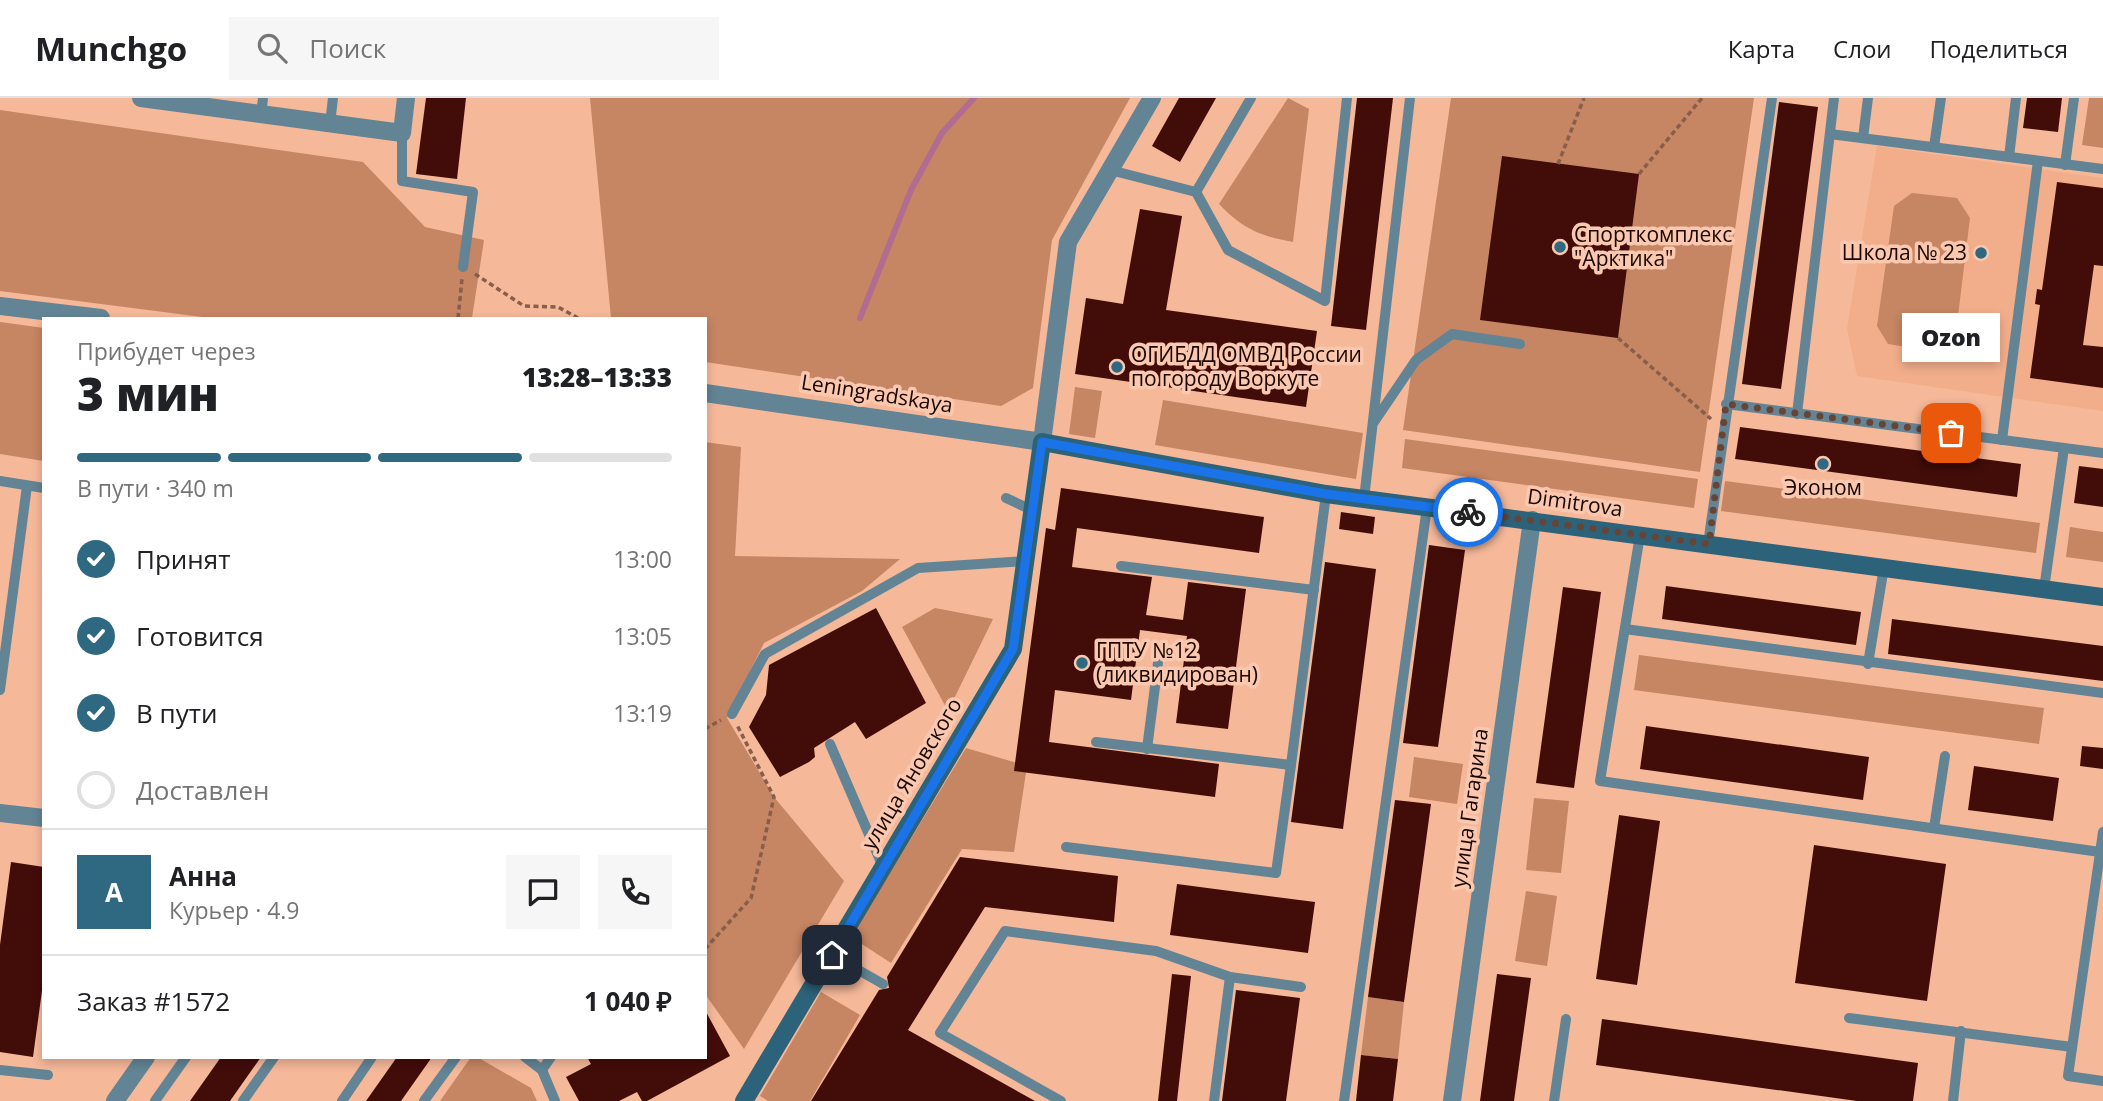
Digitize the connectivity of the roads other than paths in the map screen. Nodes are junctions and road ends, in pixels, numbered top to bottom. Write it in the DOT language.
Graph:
graph roads {
  1 [pos="148,98"];
  2 [pos="333,98"];
  3 [pos="406,98"];
  4 [pos="1152,98"];
  5 [pos="1251,98"];
  6 [pos="1347,98"];
  7 [pos="1410,98"];
  8 [pos="1772,98"];
  9 [pos="1834,98"];
  10 [pos="1868,98"];
  11 [pos="1941,98"];
  12 [pos="2016,98"];
  13 [pos="2074,98"];
  14 [pos="221,104"];
  15 [pos="262,107"];
  16 [pos="330,124"];
  17 [pos="402,133"];
  18 [pos="1830,134"];
  19 [pos="1863,138"];
  20 [pos="1934,147"];
  21 [pos="2009,157"];
  22 [pos="2038,161"];
  23 [pos="2065,165"];
  24 [pos="2103,169"];
  25 [pos="1110,170"];
  26 [pos="1196,192"];
  27 [pos="463,267"];
  28 [pos="0,306"];
  29 [pos="93,317"];
  30 [pos="1520,344"];
  31 [pos="707,393"];
  32 [pos="1726,404"];
  33 [pos="1797,414"];
  34 [pos="1373,424"];
  35 [pos="2002,440"];
  36 [pos="1042,442"];
  37 [pos="2064,448"];
  38 [pos="2103,453"];
  39 [pos="0,481"];
  40 [pos="27,486"];
  41 [pos="42,488"];
  42 [pos="1326,494"];
  43 [pos="1006,498"];
  44 [pos="1364,499"];
  45 [pos="1427,507"];
  46 [pos="1034,512"];
  47 [pos="1532,520"];
  48 [pos="1640,535"];
  49 [pos="1709,544"];
  50 [pos="1027,561"];
  51 [pos="1121,566"];
  52 [pos="1884,567"];
  53 [pos="2044,589"];
  54 [pos="1314,590"];
  55 [pos="2103,597"];
  56 [pos="1625,629"];
  57 [pos="1158,663"];
  58 [pos="1868,663"];
  59 [pos="0,690"];
  60 [pos="2103,693"];
  61 [pos="732,714"];
  62 [pos="1096,742"];
  63 [pos="830,744"];
  64 [pos="1147,749"];
  65 [pos="1945,756"];
  66 [pos="1291,765"];
  67 [pos="0,813"];
  68 [pos="42,818"];
  69 [pos="1934,828"];
  70 [pos="2103,832"];
  71 [pos="1066,847"];
  72 [pos="2100,852"];
  73 [pos="883,868"];
  74 [pos="832,955"];
  75 [pos="1230,977"];
  76 [pos="883,984"];
  77 [pos="1301,987"];
  78 [pos="1849,1018"];
  79 [pos="1566,1019"];
  80 [pos="1961,1031"];
  81 [pos="2072,1047"];
  82 [pos="145,1059"];
  83 [pos="185,1059"];
  84 [pos="273,1059"];
  85 [pos="371,1059"];
  86 [pos="455,1059"];
  87 [pos="527,1059"];
  88 [pos="550,1059"];
  89 [pos="0,1070"];
  90 [pos="542,1070"];
  91 [pos="48,1075"];
  92 [pos="2103,1081"];
  93 [pos="115,1101"];
  94 [pos="155,1101"];
  95 [pos="243,1101"];
  96 [pos="342,1101"];
  97 [pos="424,1101"];
  98 [pos="555,1101"];
  99 [pos="744,1101"];
  100 [pos="1061,1101"];
  101 [pos="1214,1101"];
  102 [pos="1344,1101"];
  103 [pos="1452,1101"];
  104 [pos="1554,1101"];
  105 [pos="1953,1101"];
  1 -- 14 [label="street"];
  2 -- 16 [label="lane"];
  3 -- 17 [label="street"];
  4 -- 25 [label="street"];
  5 -- 26 [label="lane"];
  6 -- 26 [label="lane"];
  7 -- 34 [label="lane"];
  8 -- 32 [label="lane"];
  9 -- 18 [label="lane"];
  10 -- 19 [label="lane"];
  11 -- 20 [label="lane"];
  12 -- 21 [label="lane"];
  13 -- 23 [label="lane"];
  14 -- 15 [label="street"];
  15 -- 16 [label="street"];
  16 -- 17 [label="street"];
  17 -- 27 [label="lane"];
  18 -- 19 [label="lane"];
  18 -- 33 [label="lane"];
  19 -- 20 [label="lane"];
  20 -- 21 [label="lane"];
  21 -- 22 [label="lane"];
  22 -- 23 [label="lane"];
  22 -- 35 [label="lane"];
  23 -- 24 [label="lane"];
  25 -- 26 [label="lane"];
  25 -- 36 [label="street"];
  28 -- 29 [label="street"];
  30 -- 34 [label="lane"];
  31 -- 36 [label="street, Leningradskaya"];
  32 -- 33 [label="lane"];
  32 -- 49 [label="lane"];
  33 -- 35 [label="lane"];
  34 -- 44 [label="lane"];
  35 -- 37 [label="lane"];
  36 -- 42 [label="main road, Dimitrova"];
  36 -- 46 [label="main road, улица Яновского"];
  37 -- 38 [label="lane"];
  37 -- 53 [label="lane"];
  39 -- 40 [label="lane"];
  40 -- 41 [label="lane"];
  40 -- 59 [label="lane"];
  42 -- 44 [label="main road, Dimitrova"];
  42 -- 54 [label="lane"];
  43 -- 46 [label="lane"];
  44 -- 45 [label="main road, Dimitrova"];
  45 -- 47 [label="main road, Dimitrova"];
  45 -- 102 [label="lane"];
  46 -- 50 [label="main road, улица Яновского"];
  47 -- 48 [label="main road, Dimitrova"];
  47 -- 103 [label="street, улица Гагарина"];
  48 -- 49 [label="main road, Dimitrova"];
  48 -- 56 [label="lane"];
  49 -- 52 [label="main road, Dimitrova"];
  50 -- 61 [label="lane"];
  50 -- 73 [label="main road, улица Яновского"];
  51 -- 54 [label="lane"];
  52 -- 53 [label="main road, Dimitrova"];
  52 -- 58 [label="lane"];
  53 -- 55 [label="main road, Dimitrova"];
  54 -- 66 [label="lane"];
  56 -- 58 [label="lane"];
  56 -- 69 [label="lane"];
  57 -- 64 [label="lane"];
  58 -- 60 [label="lane"];
  62 -- 64 [label="lane"];
  63 -- 73 [label="lane"];
  64 -- 66 [label="lane"];
  65 -- 69 [label="lane"];
  66 -- 71 [label="lane"];
  67 -- 68 [label="street"];
  69 -- 72 [label="lane"];
  70 -- 72 [label="lane"];
  72 -- 81 [label="lane"];
  73 -- 74 [label="main road, улица Яновского"];
  74 -- 76 [label="lane"];
  74 -- 99 [label="main road, улица Яновского"];
  75 -- 77 [label="lane"];
  75 -- 100 [label="lane"];
  75 -- 101 [label="lane"];
  78 -- 80 [label="lane"];
  79 -- 104 [label="lane"];
  80 -- 81 [label="lane"];
  80 -- 105 [label="lane"];
  81 -- 92 [label="lane"];
  82 -- 93 [label="street"];
  83 -- 94 [label="lane"];
  84 -- 95 [label="lane"];
  85 -- 96 [label="lane"];
  86 -- 97 [label="lane"];
  87 -- 90 [label="lane"];
  88 -- 90 [label="lane"];
  89 -- 91 [label="lane"];
  90 -- 98 [label="lane"];
}
